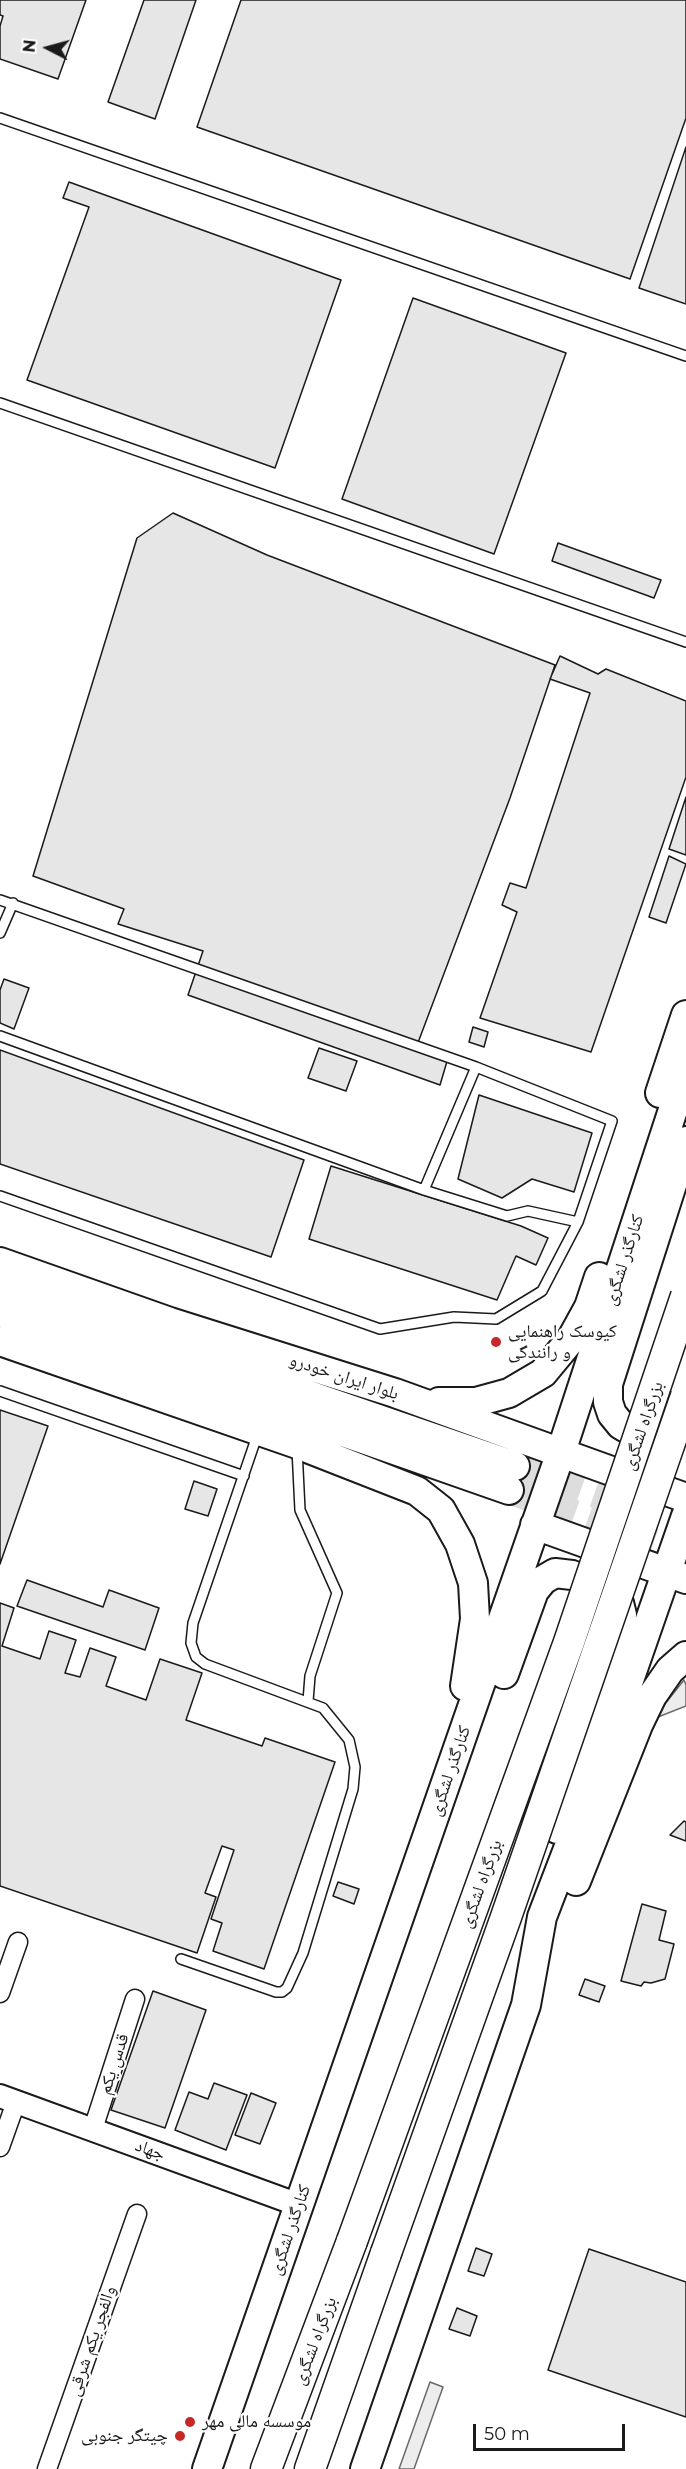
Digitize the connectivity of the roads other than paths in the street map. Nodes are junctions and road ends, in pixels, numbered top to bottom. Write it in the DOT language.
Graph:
graph roads {
  1 [pos="0,118"];
  2 [pos="686,356"];
  3 [pos="0,403"];
  4 [pos="686,642"];
  5 [pos="0,900"];
  6 [pos="13,903"];
  7 [pos="0,933"];
  8 [pos="686,1015"];
  9 [pos="0,1036"];
  10 [pos="476,1067"];
  11 [pos="686,1070"];
  12 [pos="686,1141"];
  13 [pos="424,1191"];
  14 [pos="0,1196"];
  15 [pos="578,1222"];
  16 [pos="0,1262"];
  17 [pos="0,1289"];
  18 [pos="686,1296"];
  19 [pos="0,1312"];
  20 [pos="0,1341"];
  21 [pos="0,1391"];
  22 [pos="395,1393"];
  23 [pos="686,1396"];
  24 [pos="259,1431"];
  25 [pos="686,1432"];
  26 [pos="297,1444"];
  27 [pos="561,1452"];
  28 [pos="244,1476"];
  29 [pos="686,1498"];
  30 [pos="686,1516"];
  31 [pos="535,1525"];
  32 [pos="676,1576"];
  33 [pos="686,1656"];
  34 [pos="308,1701"];
  35 [pos="453,1763"];
  36 [pos="413,1877"];
  37 [pos="542,1917"];
  38 [pos="18,1942"];
  39 [pos="181,1959"];
  40 [pos="0,1993"];
  41 [pos="135,1999"];
  42 [pos="526,2005"];
  43 [pos="8,2099"];
  44 [pos="93,2129"];
  45 [pos="0,2147"];
  46 [pos="299,2205"];
  47 [pos="137,2214"];
  48 [pos="47,2469"];
  49 [pos="207,2469"];
  50 [pos="266,2469"];
  51 [pos="310,2469"];
  52 [pos="365,2469"];
  1 -- 2 [label="lane"];
  3 -- 4 [label="lane"];
  5 -- 6 [label="lane"];
  6 -- 7 [label="lane"];
  6 -- 10 [label="lane"];
  8 -- 22 [label="main road"];
  9 -- 13 [label="lane"];
  10 -- 13 [label="lane"];
  10 -- 15 [label="lane"];
  11 -- 27 [label="main road, کنارگذر لشگری"];
  12 -- 25 [label="main road"];
  13 -- 15 [label="lane"];
  14 -- 15 [label="lane"];
  16 -- 22 [label="main road, بلوار ایران خودرو"];
  17 -- 19 [label="main road, بلوار ایران خودرو"];
  18 -- 50 [label="highway, بزرگراه لشگری, bridge"];
  20 -- 24 [label="main road"];
  21 -- 28 [label="lane"];
  22 -- 27 [label="main road, بلوار ایران خودرو"];
  23 -- 51 [label="highway, بزرگراه لشگری, bridge"];
  24 -- 26 [label="main road"];
  24 -- 28 [label="lane"];
  26 -- 34 [label="lane"];
  26 -- 35 [label="main road"];
  27 -- 29 [label="main road, بلوار ایران خودرو"];
  27 -- 31 [label="main road, کنارگذر لشگری"];
  28 -- 34 [label="lane"];
  30 -- 32 [label="main road"];
  31 -- 32 [label="main road"];
  31 -- 35 [label="main road, کنارگذر لشگری"];
  32 -- 37 [label="main road"];
  33 -- 42 [label="main road"];
  34 -- 39 [label="lane"];
  35 -- 36 [label="main road, کنارگذر لشگری"];
  36 -- 37 [label="main road"];
  36 -- 46 [label="main road, کنارگذر لشگری"];
  37 -- 42 [label="main road"];
  38 -- 40 [label="street"];
  41 -- 44 [label="street, قدس یکم"];
  42 -- 52 [label="main road"];
  43 -- 44 [label="street, جهاد"];
  43 -- 45 [label="street"];
  44 -- 46 [label="street, جهاد"];
  46 -- 49 [label="main road, کنارگذر لشگری"];
  47 -- 48 [label="street, والفجر یکم شرقی"];
}
